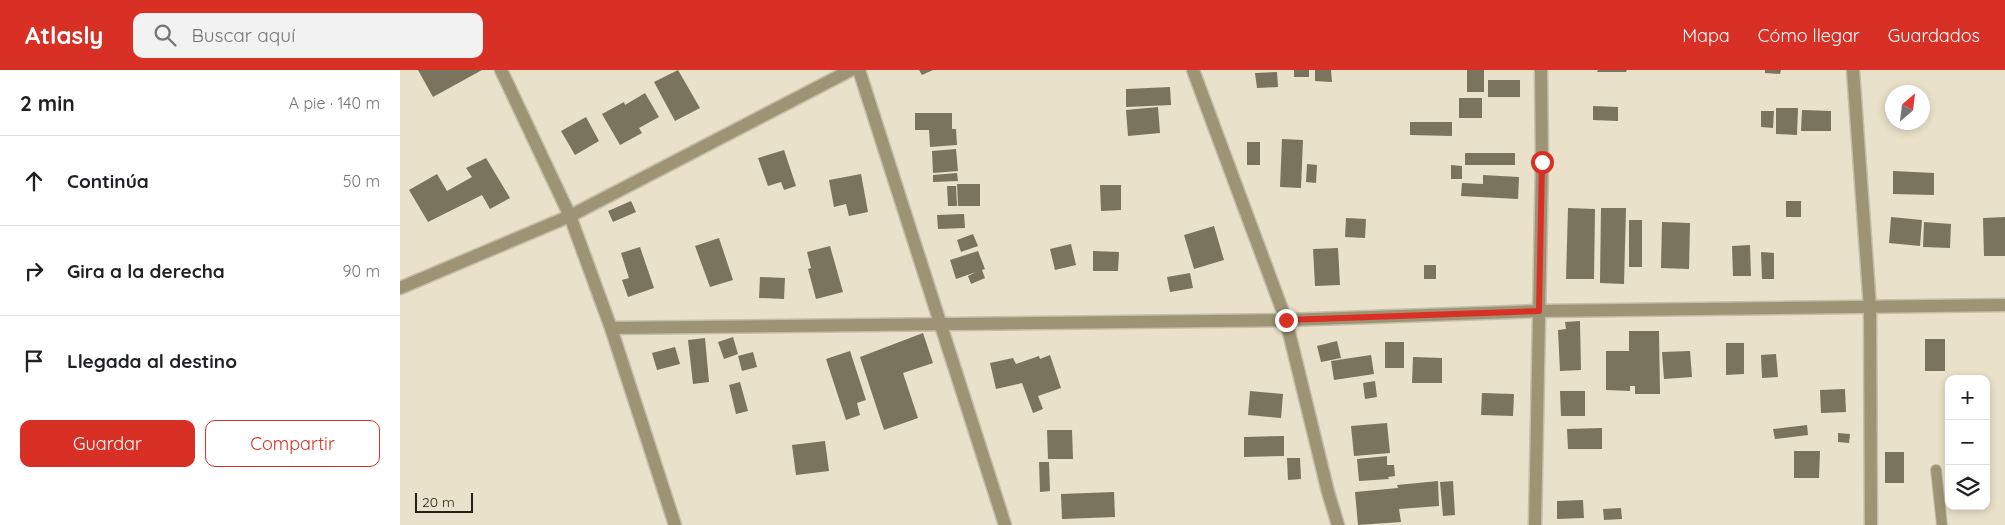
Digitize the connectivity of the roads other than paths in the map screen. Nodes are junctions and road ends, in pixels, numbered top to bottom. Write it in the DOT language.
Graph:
graph roads {
  1 [pos="501,70"];
  2 [pos="851,70"];
  3 [pos="858,70"];
  4 [pos="1193,70"];
  5 [pos="1541,70"];
  6 [pos="1853,70"];
  7 [pos="570,216"];
  8 [pos="400,288"];
  9 [pos="2005,305"];
  10 [pos="1870,308"];
  11 [pos="1539,311"];
  12 [pos="1286,320"];
  13 [pos="940,324"];
  14 [pos="611,328"];
  15 [pos="1936,470"];
  16 [pos="675,525"];
  17 [pos="1005,525"];
  18 [pos="1338,525"];
  19 [pos="1535,525"];
  20 [pos="1871,525"];
  21 [pos="1942,525"];
  1 -- 7 [label="street"];
  2 -- 7 [label="street"];
  3 -- 13 [label="street"];
  4 -- 12 [label="street"];
  5 -- 11 [label="street"];
  6 -- 10 [label="street"];
  7 -- 8 [label="street"];
  7 -- 14 [label="street"];
  9 -- 10 [label="street"];
  10 -- 11 [label="street"];
  10 -- 20 [label="street"];
  11 -- 12 [label="street"];
  11 -- 19 [label="street"];
  12 -- 13 [label="street"];
  12 -- 18 [label="street"];
  13 -- 14 [label="street"];
  13 -- 17 [label="street"];
  14 -- 16 [label="street"];
  15 -- 21 [label="lane"];
}
